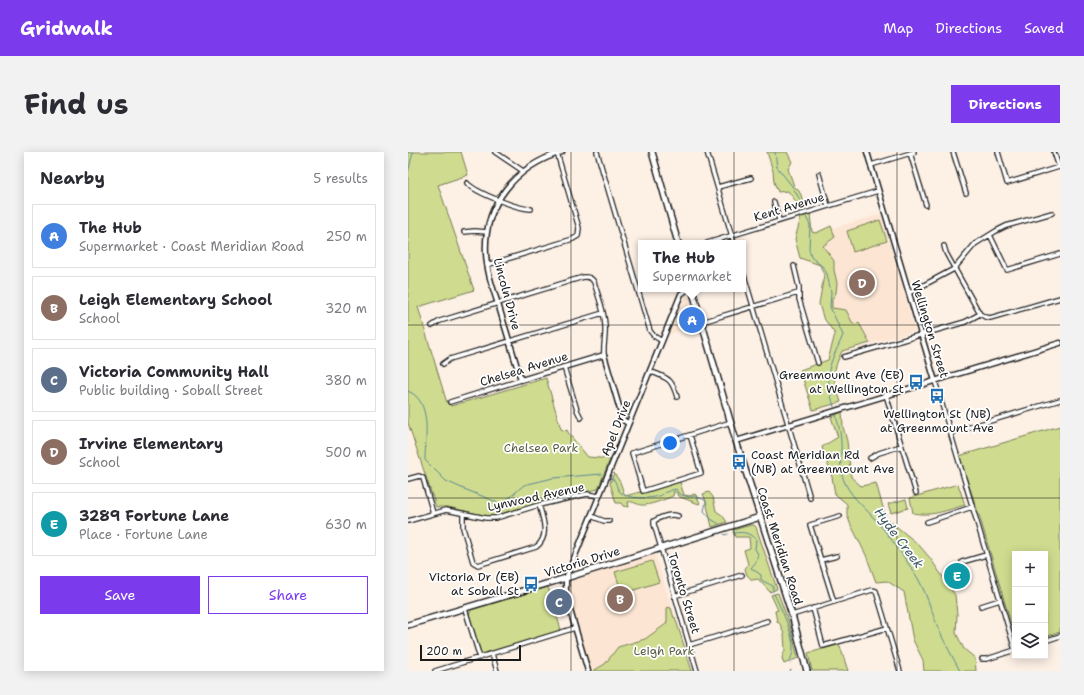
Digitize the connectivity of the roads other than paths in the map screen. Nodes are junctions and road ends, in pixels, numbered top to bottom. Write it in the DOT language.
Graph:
graph roads {
  1 [pos="495,152"];
  2 [pos="597,152"];
  3 [pos="652,152"];
  4 [pos="707,152"];
  5 [pos="867,152"];
  6 [pos="954,152"];
  7 [pos="998,152"];
  8 [pos="1054,152"];
  9 [pos="559,153"];
  10 [pos="912,153"];
  11 [pos="871,165"];
  12 [pos="524,171"];
  13 [pos="819,174"];
  14 [pos="751,178"];
  15 [pos="467,183"];
  16 [pos="718,187"];
  17 [pos="878,191"];
  18 [pos="966,193"];
  19 [pos="499,200"];
  20 [pos="774,202"];
  21 [pos="926,205"];
  22 [pos="828,206"];
  23 [pos="531,209"];
  24 [pos="1052,213"];
  25 [pos="779,220"];
  26 [pos="464,232"];
  27 [pos="487,232"];
  28 [pos="990,235"];
  29 [pos="732,236"];
  30 [pos="677,240"];
  31 [pos="718,240"];
  32 [pos="733,240"];
  33 [pos="944,246"];
  34 [pos="1060,254"];
  35 [pos="487,265"];
  36 [pos="794,266"];
  37 [pos="954,269"];
  38 [pos="746,282"];
  39 [pos="638,290"];
  40 [pos="638,292"];
  41 [pos="682,292"];
  42 [pos="693,292"];
  43 [pos="798,293"];
  44 [pos="909,293"];
  45 [pos="1060,298"];
  46 [pos="497,303"];
  47 [pos="754,307"];
  48 [pos="603,313"];
  49 [pos="980,314"];
  50 [pos="702,322"];
  51 [pos="432,326"];
  52 [pos="921,334"];
  53 [pos="509,341"];
  54 [pos="662,341"];
  55 [pos="1060,343"];
  56 [pos="604,355"];
  57 [pos="844,357"];
  58 [pos="818,363"];
  59 [pos="443,364"];
  60 [pos="564,367"];
  61 [pos="650,370"];
  62 [pos="521,380"];
  63 [pos="935,381"];
  64 [pos="886,395"];
  65 [pos="677,397"];
  66 [pos="1060,400"];
  67 [pos="450,402"];
  68 [pos="581,418"];
  69 [pos="628,422"];
  70 [pos="731,422"];
  71 [pos="788,425"];
  72 [pos="950,433"];
  73 [pos="690,435"];
  74 [pos="736,441"];
  75 [pos="901,446"];
  76 [pos="870,458"];
  77 [pos="408,479"];
  78 [pos="916,493"];
  79 [pos="599,496"];
  80 [pos="810,498"];
  81 [pos="539,505"];
  82 [pos="972,507"];
  83 [pos="433,513"];
  84 [pos="463,513"];
  85 [pos="591,516"];
  86 [pos="678,516"];
  87 [pos="840,516"];
  88 [pos="760,517"];
  89 [pos="408,521"];
  90 [pos="609,521"];
  91 [pos="927,522"];
  92 [pos="660,548"];
  93 [pos="986,555"];
  94 [pos="837,556"];
  95 [pos="821,560"];
  96 [pos="962,562"];
  97 [pos="742,575"];
  98 [pos="566,578"];
  99 [pos="674,596"];
  100 [pos="1000,600"];
  101 [pos="834,602"];
  102 [pos="981,606"];
  103 [pos="465,608"];
  104 [pos="813,608"];
  105 [pos="792,614"];
  106 [pos="767,621"];
  107 [pos="408,625"];
  108 [pos="575,628"];
  109 [pos="887,628"];
  110 [pos="1060,636"];
  111 [pos="1048,639"];
  112 [pos="1012,640"];
  113 [pos="689,645"];
  114 [pos="1012,651"];
  115 [pos="492,654"];
  116 [pos="480,658"];
  117 [pos="982,659"];
  118 [pos="435,671"];
  119 [pos="497,671"];
  120 [pos="588,671"];
  121 [pos="697,671"];
  122 [pos="807,671"];
  123 [pos="900,671"];
  1 -- 12 [label="street"];
  2 -- 39 [label="street"];
  3 -- 30 [label="main road"];
  4 -- 16 [label="street"];
  5 -- 11 [label="street, Wellington Street"];
  6 -- 18 [label="street"];
  7 -- 8 [label="street"];
  9 -- 12 [label="street, Lincoln Drive"];
  9 -- 35 [label="street"];
  10 -- 11 [label="street"];
  10 -- 21 [label="street"];
  11 -- 17 [label="street, Wellington Street"];
  12 -- 19 [label="street, Lincoln Drive"];
  13 -- 22 [label="street"];
  14 -- 16 [label="street"];
  15 -- 19 [label="street"];
  16 -- 29 [label="street"];
  17 -- 22 [label="street, Kent Avenue"];
  17 -- 44 [label="street, Wellington Street"];
  19 -- 23 [label="street"];
  19 -- 27 [label="street, Lincoln Drive"];
  20 -- 25 [label="street"];
  22 -- 25 [label="street, Kent Avenue"];
  24 -- 28 [label="street"];
  25 -- 29 [label="street, Kent Avenue"];
  26 -- 27 [label="street"];
  27 -- 35 [label="street, Lincoln Drive"];
  28 -- 34 [label="street"];
  28 -- 37 [label="street"];
  29 -- 31 [label="street, Kent Avenue"];
  29 -- 32 [label="street"];
  33 -- 37 [label="street"];
  35 -- 46 [label="street, Lincoln Drive"];
  36 -- 43 [label="street"];
  37 -- 44 [label="street"];
  37 -- 49 [label="street"];
  38 -- 47 [label="street"];
  40 -- 54 [label="street"];
  41 -- 54 [label="street, Apel Drive"];
  42 -- 50 [label="main road, Coast Meridian Road"];
  43 -- 47 [label="street"];
  43 -- 58 [label="street"];
  44 -- 52 [label="street, Wellington Street"];
  45 -- 49 [label="street"];
  46 -- 48 [label="street"];
  46 -- 51 [label="street"];
  46 -- 53 [label="street, Lincoln Drive"];
  47 -- 50 [label="street"];
  47 -- 71 [label="street"];
  48 -- 53 [label="street"];
  48 -- 56 [label="street"];
  49 -- 52 [label="street"];
  50 -- 70 [label="main road, Coast Meridian Road"];
  52 -- 57 [label="street"];
  52 -- 63 [label="street, Wellington Street"];
  53 -- 59 [label="street"];
  53 -- 62 [label="street, Lincoln Drive"];
  54 -- 61 [label="street, Apel Drive"];
  55 -- 63 [label="street"];
  56 -- 60 [label="street, Chelsea Avenue"];
  56 -- 69 [label="street"];
  60 -- 62 [label="street, Chelsea Avenue"];
  60 -- 68 [label="street"];
  61 -- 65 [label="street"];
  61 -- 69 [label="street, Apel Drive"];
  62 -- 67 [label="street, Chelsea Avenue"];
  63 -- 64 [label="street"];
  63 -- 72 [label="street, Wellington Street"];
  64 -- 71 [label="street"];
  64 -- 75 [label="street"];
  66 -- 72 [label="street"];
  69 -- 79 [label="street, Apel Drive"];
  70 -- 73 [label="street"];
  70 -- 74 [label="main road, Coast Meridian Road"];
  71 -- 74 [label="street"];
  71 -- 80 [label="street"];
  72 -- 82 [label="street, Wellington Street"];
  73 -- 73 [label="street"];
  74 -- 88 [label="main road, Coast Meridian Road"];
  75 -- 76 [label="street"];
  75 -- 78 [label="street"];
  77 -- 83 [label="street"];
  79 -- 81 [label="street, Lynwood Avenue"];
  79 -- 85 [label="street, Apel Drive"];
  81 -- 84 [label="street, Lynwood Avenue"];
  81 -- 84 [label="street"];
  82 -- 91 [label="street"];
  82 -- 93 [label="street, Wellington Street"];
  83 -- 84 [label="street, Lynwood Avenue"];
  83 -- 89 [label="street, Lynwood Avenue"];
  85 -- 90 [label="street"];
  85 -- 98 [label="street, Apel Drive"];
  86 -- 92 [label="street, Toronto Street"];
  87 -- 95 [label="street"];
  88 -- 92 [label="main road, Victoria Drive"];
  88 -- 105 [label="main road, Coast Meridian Road"];
  92 -- 98 [label="main road, Victoria Drive"];
  92 -- 99 [label="street, Toronto Street"];
  93 -- 96 [label="street"];
  93 -- 100 [label="street, Wellington Street"];
  94 -- 95 [label="street"];
  95 -- 101 [label="street"];
  97 -- 99 [label="street"];
  98 -- 103 [label="main road, Victoria Drive"];
  98 -- 108 [label="street"];
  99 -- 113 [label="street, Toronto Street"];
  100 -- 102 [label="street"];
  100 -- 112 [label="street, Wellington Street"];
  101 -- 104 [label="street"];
  101 -- 109 [label="street"];
  103 -- 107 [label="main road, Victoria Drive"];
  103 -- 116 [label="street"];
  104 -- 105 [label="street"];
  104 -- 109 [label="street"];
  105 -- 122 [label="main road, Coast Meridian Road"];
  106 -- 113 [label="street"];
  108 -- 115 [label="street"];
  108 -- 120 [label="street"];
  109 -- 123 [label="street"];
  110 -- 111 [label="street"];
  113 -- 121 [label="street, Toronto Street"];
  114 -- 117 [label="street"];
  115 -- 116 [label="street"];
  115 -- 119 [label="street"];
  116 -- 118 [label="street"];
}
